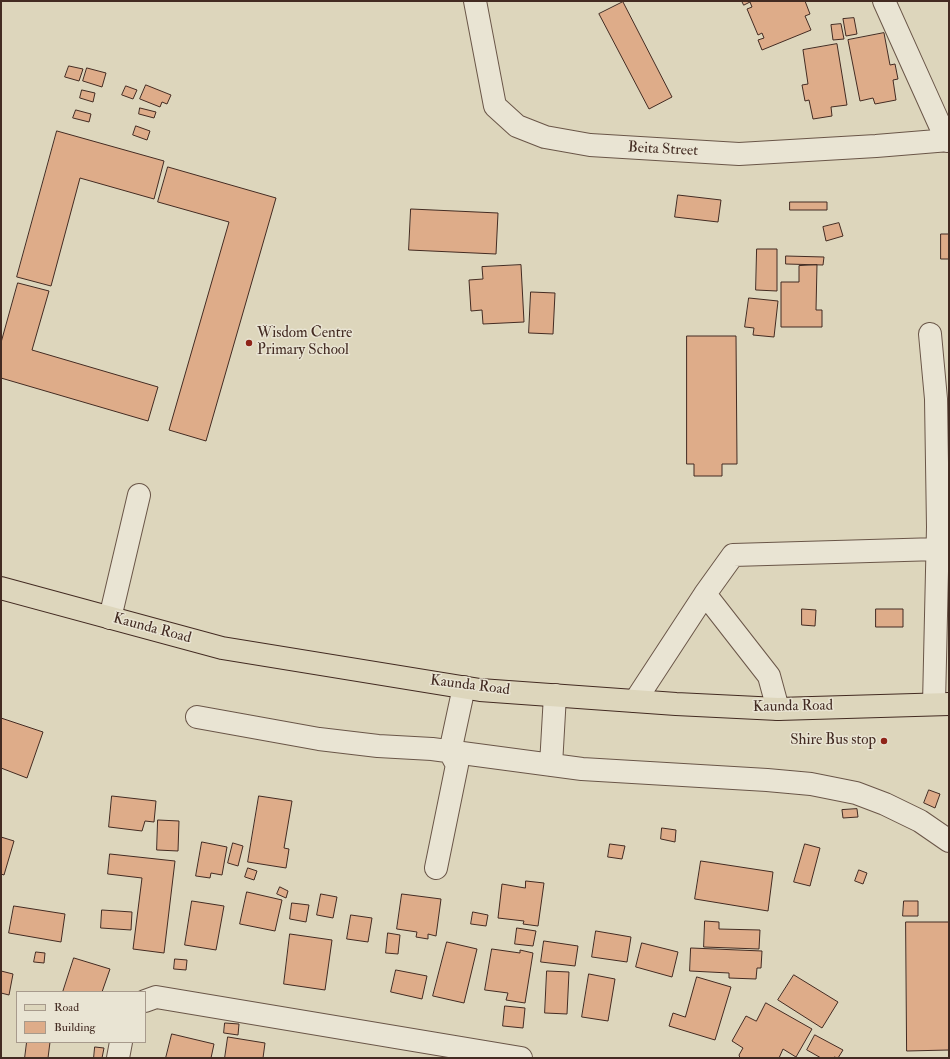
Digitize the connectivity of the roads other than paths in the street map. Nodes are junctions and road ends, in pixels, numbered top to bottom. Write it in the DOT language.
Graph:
graph roads {
  1 [pos="475,1"];
  2 [pos="884,1"];
  3 [pos="948,140"];
  4 [pos="930,334"];
  5 [pos="139,495"];
  6 [pos="938,549"];
  7 [pos="1,588"];
  8 [pos="705,594"];
  9 [pos="110,618"];
  10 [pos="464,687"];
  11 [pos="555,695"];
  12 [pos="635,701"];
  13 [pos="942,704"];
  14 [pos="778,709"];
  15 [pos="197,717"];
  16 [pos="450,752"];
  17 [pos="551,765"];
  18 [pos="949,841"];
  19 [pos="436,868"];
  20 [pos="146,1001"];
  21 [pos="121,1043"];
  22 [pos="118,1058"];
  23 [pos="521,1058"];
  1 -- 3 [label="street, Beita Street"];
  2 -- 3 [label="street"];
  4 -- 6 [label="street"];
  5 -- 9 [label="street"];
  6 -- 8 [label="street"];
  6 -- 13 [label="street"];
  7 -- 9 [label="main road, Kaunda Road"];
  8 -- 12 [label="street"];
  8 -- 14 [label="street"];
  9 -- 10 [label="main road, Kaunda Road"];
  10 -- 11 [label="main road, Kaunda Road"];
  10 -- 16 [label="street"];
  11 -- 12 [label="main road, Kaunda Road"];
  11 -- 17 [label="street"];
  12 -- 14 [label="main road, Kaunda Road"];
  13 -- 14 [label="main road, Kaunda Road"];
  15 -- 16 [label="street"];
  16 -- 17 [label="street"];
  16 -- 19 [label="street"];
  17 -- 18 [label="street"];
  20 -- 23 [label="street"];
  21 -- 22 [label="street"];
}
